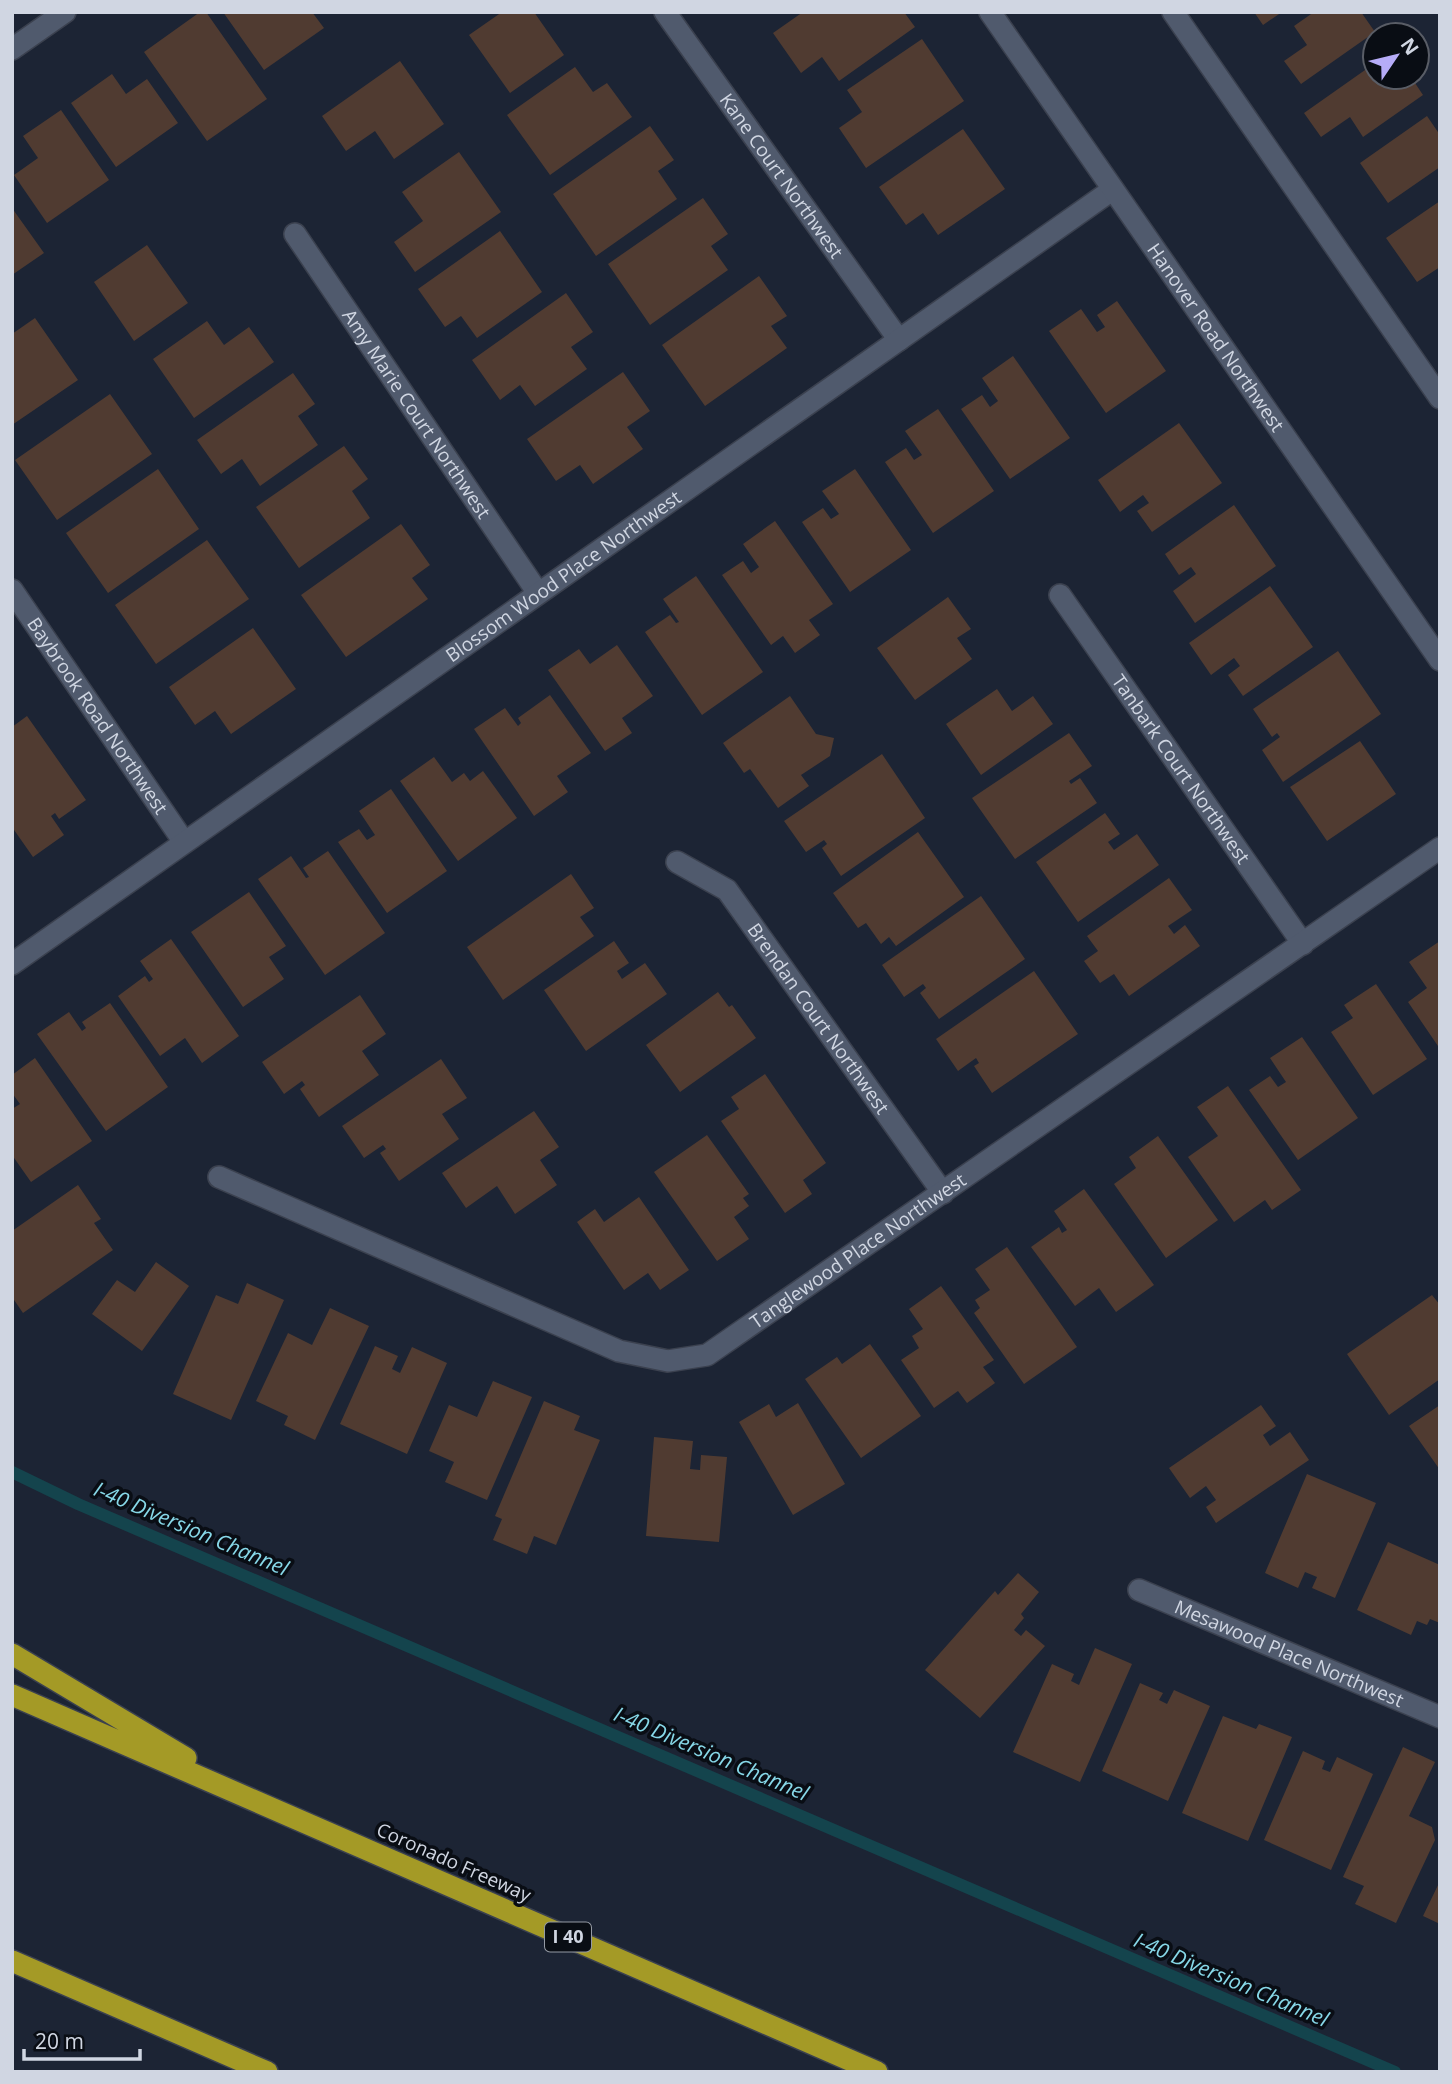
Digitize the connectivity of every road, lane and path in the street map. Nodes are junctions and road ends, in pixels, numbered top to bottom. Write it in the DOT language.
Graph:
graph roads {
  1 [pos="65,12"];
  2 [pos="665,12"];
  3 [pos="990,12"];
  4 [pos="1173,12"];
  5 [pos="12,48"];
  6 [pos="1112,190"];
  7 [pos="295,234"];
  8 [pos="899,340"];
  9 [pos="1440,398"];
  10 [pos="12,590"];
  11 [pos="538,593"];
  12 [pos="1060,595"];
  13 [pos="1440,660"];
  14 [pos="184,842"];
  15 [pos="1440,848"];
  16 [pos="677,862"];
  17 [pos="1303,944"];
  18 [pos="12,964"];
  19 [pos="219,1177"];
  20 [pos="943,1194"];
  21 [pos="1139,1590"];
  22 [pos="12,1654"];
  23 [pos="12,1695"];
  24 [pos="1440,1717"];
  25 [pos="260,1802"];
  26 [pos="12,1961"];
  27 [pos="267,2072"];
  28 [pos="877,2072"];
  1 -- 5 [label="street"];
  2 -- 8 [label="street, Kane Court Northwest"];
  3 -- 6 [label="street, Hanover Road Northwest"];
  4 -- 9 [label="street"];
  6 -- 8 [label="street, Blossom Wood Place Northwest"];
  6 -- 13 [label="street, Hanover Road Northwest"];
  7 -- 11 [label="street, Amy Marie Court Northwest"];
  8 -- 11 [label="street, Blossom Wood Place Northwest"];
  10 -- 14 [label="street, Baybrook Road Northwest"];
  11 -- 14 [label="street, Blossom Wood Place Northwest"];
  12 -- 17 [label="street, Tanbark Court Northwest"];
  14 -- 18 [label="street, Blossom Wood Place Northwest"];
  15 -- 17 [label="street, Tanglewood Place Northwest"];
  16 -- 20 [label="street, Brendan Court Northwest"];
  17 -- 20 [label="street, Tanglewood Place Northwest"];
  19 -- 20 [label="street, Tanglewood Place Northwest"];
  21 -- 24 [label="street, Mesawood Place Northwest"];
  22 -- 25 [label="highway"];
  23 -- 25 [label="highway, Coronado Freeway / I 40"];
  25 -- 28 [label="highway, Coronado Freeway / I 40"];
  26 -- 27 [label="highway"];
}
